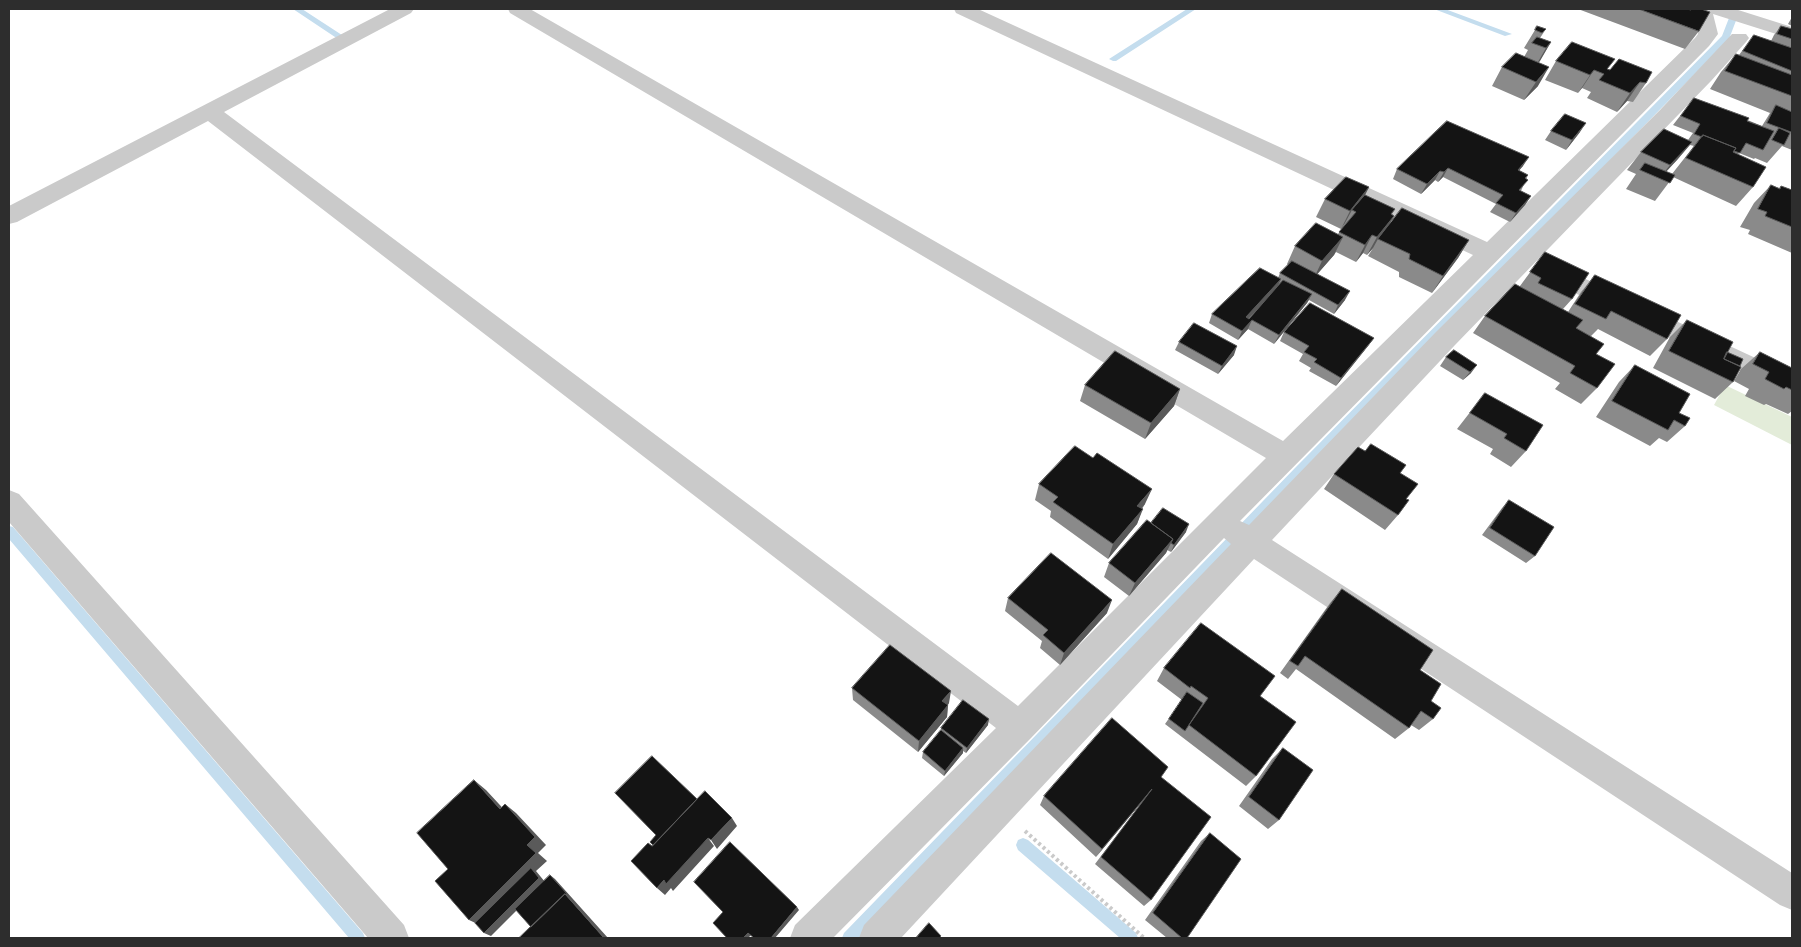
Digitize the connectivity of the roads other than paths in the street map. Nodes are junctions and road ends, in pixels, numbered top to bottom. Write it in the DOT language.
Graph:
graph roads {
  1 [pos="404,9"];
  2 [pos="517,9"];
  3 [pos="963,9"];
  4 [pos="1732,25"];
  5 [pos="1792,33"];
  6 [pos="213,114"];
  7 [pos="9,216"];
  8 [pos="1506,252"];
  9 [pos="1792,386"];
  10 [pos="1286,456"];
  11 [pos="9,502"];
  12 [pos="1236,533"];
  13 [pos="1020,727"];
  14 [pos="1792,893"];
  15 [pos="391,938"];
  16 [pos="808,938"];
  17 [pos="877,938"];
  1 -- 6 [label="street"];
  2 -- 10 [label="street"];
  3 -- 8 [label="street"];
  4 -- 5 [label="street"];
  4 -- 8 [label="street"];
  6 -- 7 [label="street"];
  6 -- 13 [label="street"];
  8 -- 9 [label="street"];
  8 -- 10 [label="street"];
  8 -- 12 [label="street"];
  10 -- 12 [label="street"];
  11 -- 15 [label="street"];
  12 -- 13 [label="street"];
  12 -- 14 [label="street"];
  12 -- 17 [label="street"];
  13 -- 16 [label="street"];
}
